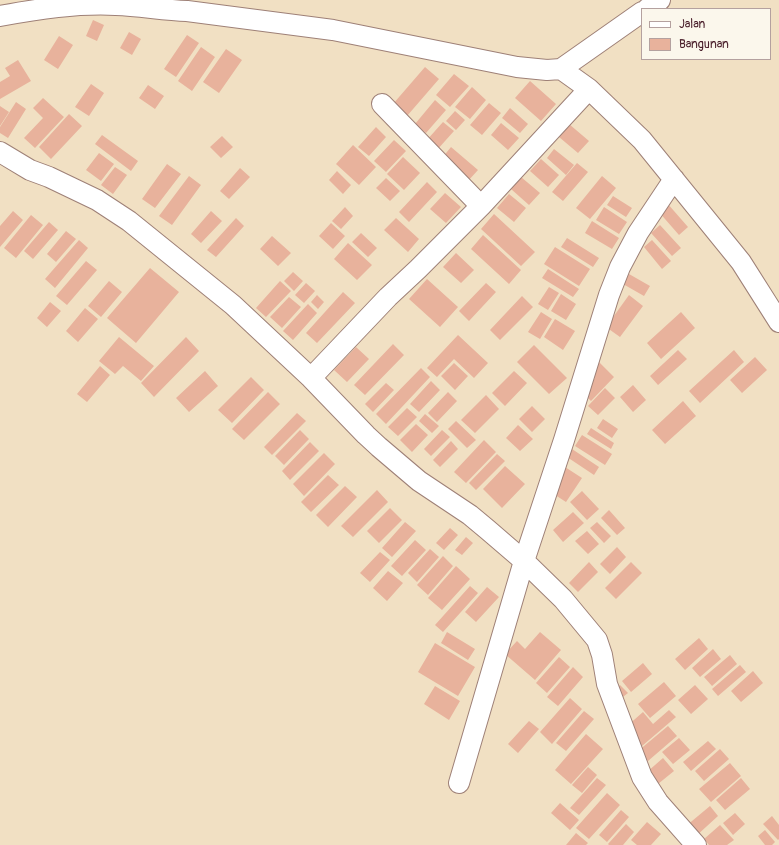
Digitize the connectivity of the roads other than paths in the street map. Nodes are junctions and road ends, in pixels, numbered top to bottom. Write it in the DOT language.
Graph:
graph roads {
  1 [pos="660,0"];
  2 [pos="42,4"];
  3 [pos="648,8"];
  4 [pos="641,13"];
  5 [pos="0,16"];
  6 [pos="561,69"];
  7 [pos="589,89"];
  8 [pos="382,104"];
  9 [pos="0,152"];
  10 [pos="674,179"];
  11 [pos="481,206"];
  12 [pos="779,322"];
  13 [pos="311,378"];
  14 [pos="524,561"];
  15 [pos="459,783"];
  16 [pos="696,845"];
  1 -- 3 [label="street"];
  2 -- 5 [label="street"];
  2 -- 6 [label="street"];
  4 -- 6 [label="street"];
  6 -- 7 [label="street"];
  7 -- 10 [label="street"];
  7 -- 11 [label="street"];
  8 -- 11 [label="street"];
  9 -- 13 [label="street"];
  10 -- 12 [label="street"];
  10 -- 14 [label="street"];
  11 -- 13 [label="street"];
  13 -- 14 [label="street"];
  14 -- 15 [label="street"];
  14 -- 16 [label="street"];
}
